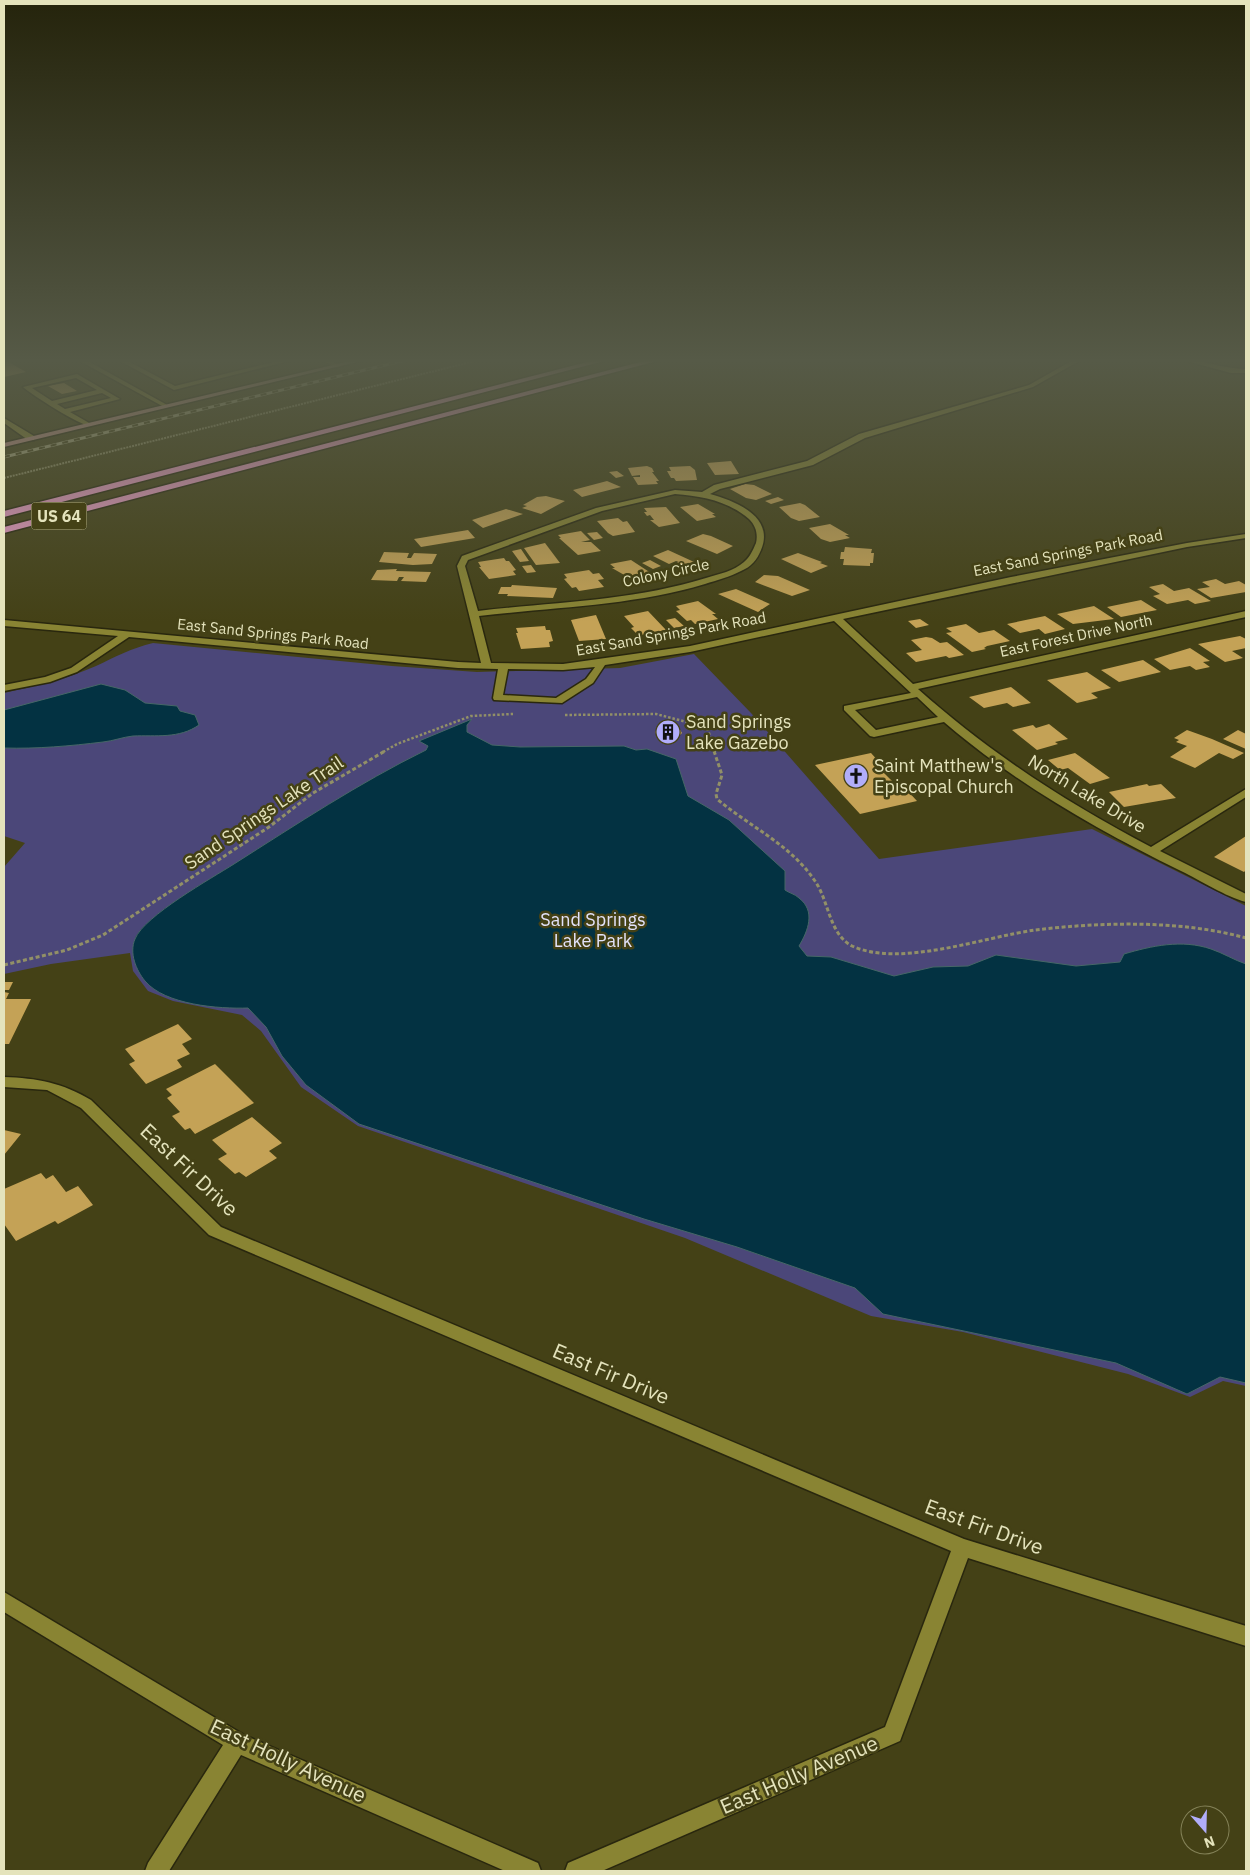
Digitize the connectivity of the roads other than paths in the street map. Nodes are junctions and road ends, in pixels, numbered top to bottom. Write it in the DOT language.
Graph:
graph roads {
  1 [pos="262,448"];
  2 [pos="320,448"];
  3 [pos="840,448"];
  4 [pos="705,494"];
  5 [pos="114,501"];
  6 [pos="4,512"];
  7 [pos="4,530"];
  8 [pos="1246,536"];
  9 [pos="4,541"];
  10 [pos="474,614"];
  11 [pos="1246,614"];
  12 [pos="835,617"];
  13 [pos="4,623"];
  14 [pos="128,634"];
  15 [pos="602,664"];
  16 [pos="487,667"];
  17 [pos="503,668"];
  18 [pos="4,688"];
  19 [pos="916,691"];
  20 [pos="946,718"];
  21 [pos="1246,792"];
  22 [pos="1151,852"];
  23 [pos="1246,898"];
  24 [pos="4,1082"];
  25 [pos="962,1547"];
  26 [pos="4,1601"];
  27 [pos="1246,1636"];
  28 [pos="237,1742"];
  29 [pos="156,1871"];
  30 [pos="530,1871"];
  31 [pos="576,1871"];
  1 -- 6 [label="highway, US 64"];
  2 -- 5 [label="highway, US 64"];
  3 -- 4 [label="street"];
  4 -- 10 [label="street, Colony Circle"];
  4 -- 10 [label="street, Colony Circle"];
  5 -- 7 [label="highway, US 64"];
  5 -- 9 [label="highway"];
  8 -- 12 [label="street, East Sand Springs Park Road"];
  10 -- 16 [label="street, Colony Circle"];
  11 -- 19 [label="street, East Forest Drive North"];
  12 -- 15 [label="street, East Sand Springs Park Road"];
  12 -- 19 [label="street, North Lake Drive"];
  13 -- 14 [label="street, East Sand Springs Park Road"];
  14 -- 16 [label="street, East Sand Springs Park Road"];
  14 -- 18 [label="street"];
  15 -- 17 [label="street, East Sand Springs Park Road"];
  15 -- 17 [label="street"];
  16 -- 17 [label="street, East Sand Springs Park Road"];
  19 -- 20 [label="street, North Lake Drive"];
  19 -- 20 [label="street, East Forest Drive North"];
  20 -- 22 [label="street, North Lake Drive"];
  21 -- 22 [label="street"];
  22 -- 23 [label="street, North Lake Drive"];
  24 -- 25 [label="street, East Fir Drive"];
  25 -- 27 [label="street, East Fir Drive"];
  25 -- 31 [label="street, East Holly Avenue"];
  26 -- 28 [label="street, East Holly Avenue"];
  28 -- 29 [label="street"];
  28 -- 30 [label="street, East Holly Avenue"];
}
